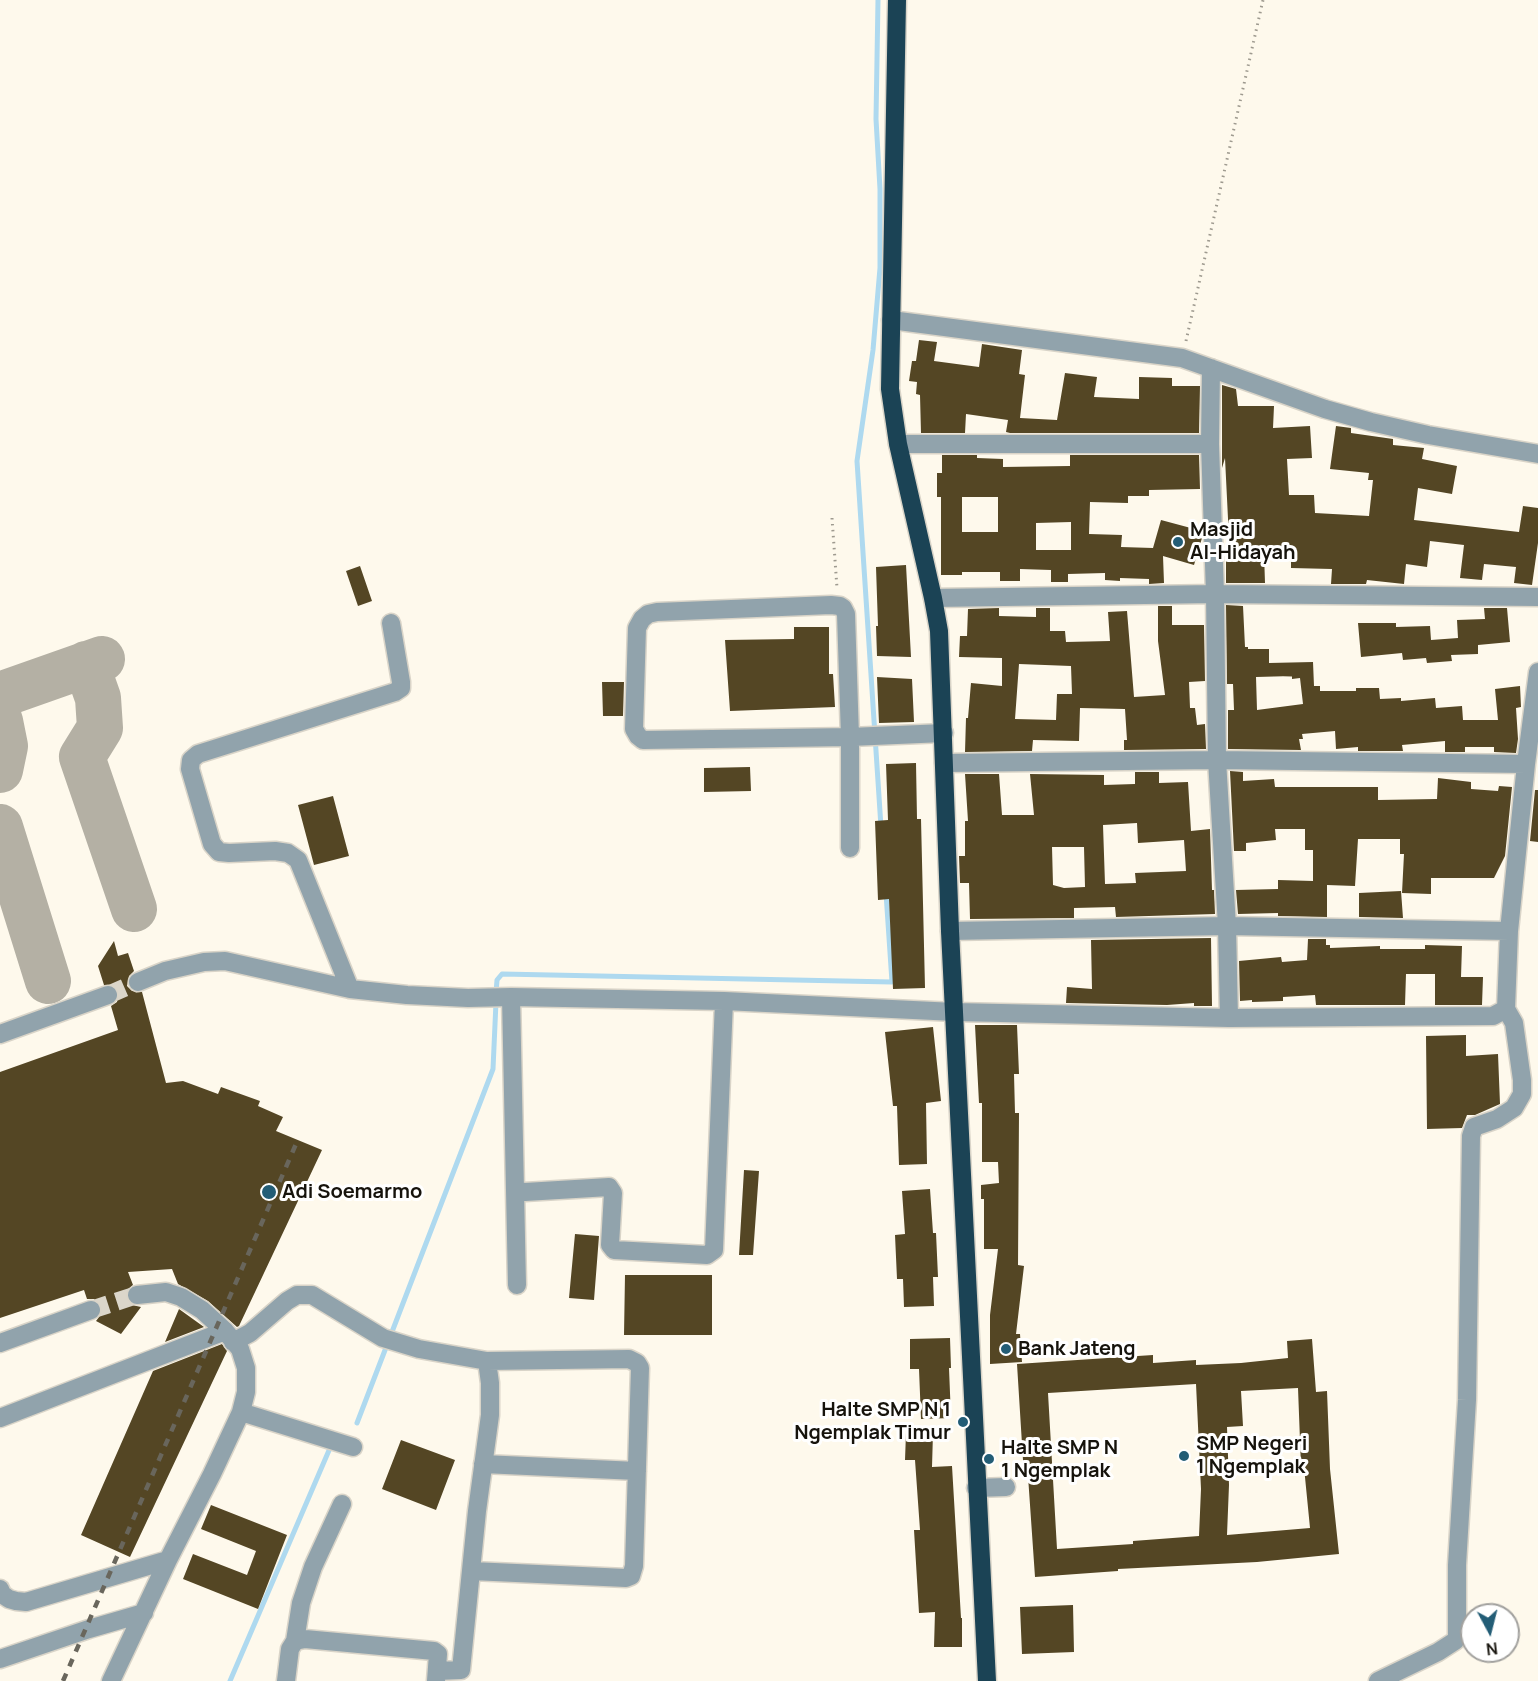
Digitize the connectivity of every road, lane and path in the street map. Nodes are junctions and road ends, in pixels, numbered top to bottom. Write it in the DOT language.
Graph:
graph roads {
  1 [pos="897,0"];
  2 [pos="1263,0"];
  3 [pos="891,320"];
  4 [pos="1182,358"];
  5 [pos="1211,368"];
  6 [pos="898,444"];
  7 [pos="1210,444"];
  8 [pos="1538,454"];
  9 [pos="832,518"];
  10 [pos="1215,594"];
  11 [pos="1538,597"];
  12 [pos="933,598"];
  13 [pos="837,605"];
  14 [pos="391,622"];
  15 [pos="1538,672"];
  16 [pos="1537,691"];
  17 [pos="944,733"];
  18 [pos="852,737"];
  19 [pos="1216,759"];
  20 [pos="944,763"];
  21 [pos="1526,764"];
  22 [pos="850,848"];
  23 [pos="1227,926"];
  24 [pos="950,931"];
  25 [pos="1509,932"];
  26 [pos="138,982"];
  27 [pos="350,989"];
  28 [pos="108,995"];
  29 [pos="511,996"];
  30 [pos="724,1001"];
  31 [pos="1506,1009"];
  32 [pos="955,1012"];
  33 [pos="1229,1018"];
  34 [pos="0,1034"];
  35 [pos="515,1190"];
  36 [pos="517,1286"];
  37 [pos="136,1295"];
  38 [pos="91,1310"];
  39 [pos="229,1336"];
  40 [pos="0,1343"];
  41 [pos="487,1361"];
  42 [pos="241,1412"];
  43 [pos="0,1418"];
  44 [pos="353,1447"];
  45 [pos="483,1464"];
  46 [pos="637,1471"];
  47 [pos="1006,1487"];
  48 [pos="976,1488"];
  49 [pos="342,1504"];
  50 [pos="168,1560"];
  51 [pos="472,1571"];
  52 [pos="0,1589"];
  53 [pos="144,1613"];
  54 [pos="296,1641"];
  55 [pos="0,1659"];
  56 [pos="436,1676"];
  57 [pos="111,1681"];
  58 [pos="286,1681"];
  59 [pos="987,1681"];
  60 [pos="1378,1681"];
  1 -- 3 [label="highway"];
  2 -- 4 [label="path"];
  3 -- 4 [label="street"];
  3 -- 6 [label="highway"];
  4 -- 5 [label="street"];
  5 -- 7 [label="street"];
  5 -- 8 [label="street"];
  6 -- 7 [label="street"];
  6 -- 12 [label="highway"];
  7 -- 10 [label="street"];
  9 -- 13 [label="path"];
  10 -- 11 [label="street"];
  10 -- 12 [label="street"];
  10 -- 19 [label="street"];
  12 -- 17 [label="highway"];
  13 -- 18 [label="street"];
  13 -- 18 [label="street"];
  14 -- 27 [label="street"];
  15 -- 16 [label="street"];
  16 -- 21 [label="street"];
  17 -- 18 [label="street"];
  17 -- 20 [label="highway"];
  18 -- 22 [label="street"];
  19 -- 20 [label="street"];
  19 -- 21 [label="street"];
  19 -- 23 [label="street"];
  20 -- 24 [label="highway"];
  21 -- 25 [label="street"];
  23 -- 24 [label="street"];
  23 -- 25 [label="street"];
  23 -- 33 [label="street"];
  24 -- 32 [label="highway"];
  25 -- 31 [label="street"];
  26 -- 27 [label="street"];
  27 -- 29 [label="street"];
  28 -- 34 [label="street"];
  29 -- 30 [label="street"];
  29 -- 35 [label="street"];
  30 -- 32 [label="street"];
  30 -- 35 [label="street"];
  31 -- 33 [label="street"];
  31 -- 60 [label="street"];
  32 -- 33 [label="street"];
  32 -- 48 [label="highway"];
  35 -- 36 [label="street"];
  37 -- 39 [label="street"];
  38 -- 40 [label="street"];
  39 -- 41 [label="street"];
  39 -- 42 [label="street"];
  39 -- 43 [label="street"];
  41 -- 45 [label="street"];
  41 -- 46 [label="street"];
  42 -- 44 [label="street"];
  42 -- 50 [label="street"];
  45 -- 46 [label="street"];
  45 -- 51 [label="street"];
  46 -- 51 [label="street"];
  47 -- 48 [label="street"];
  48 -- 59 [label="highway"];
  49 -- 54 [label="street"];
  50 -- 52 [label="street"];
  50 -- 53 [label="street"];
  51 -- 56 [label="street"];
  53 -- 55 [label="street"];
  53 -- 57 [label="street"];
  54 -- 56 [label="street"];
  54 -- 58 [label="street"];
}
